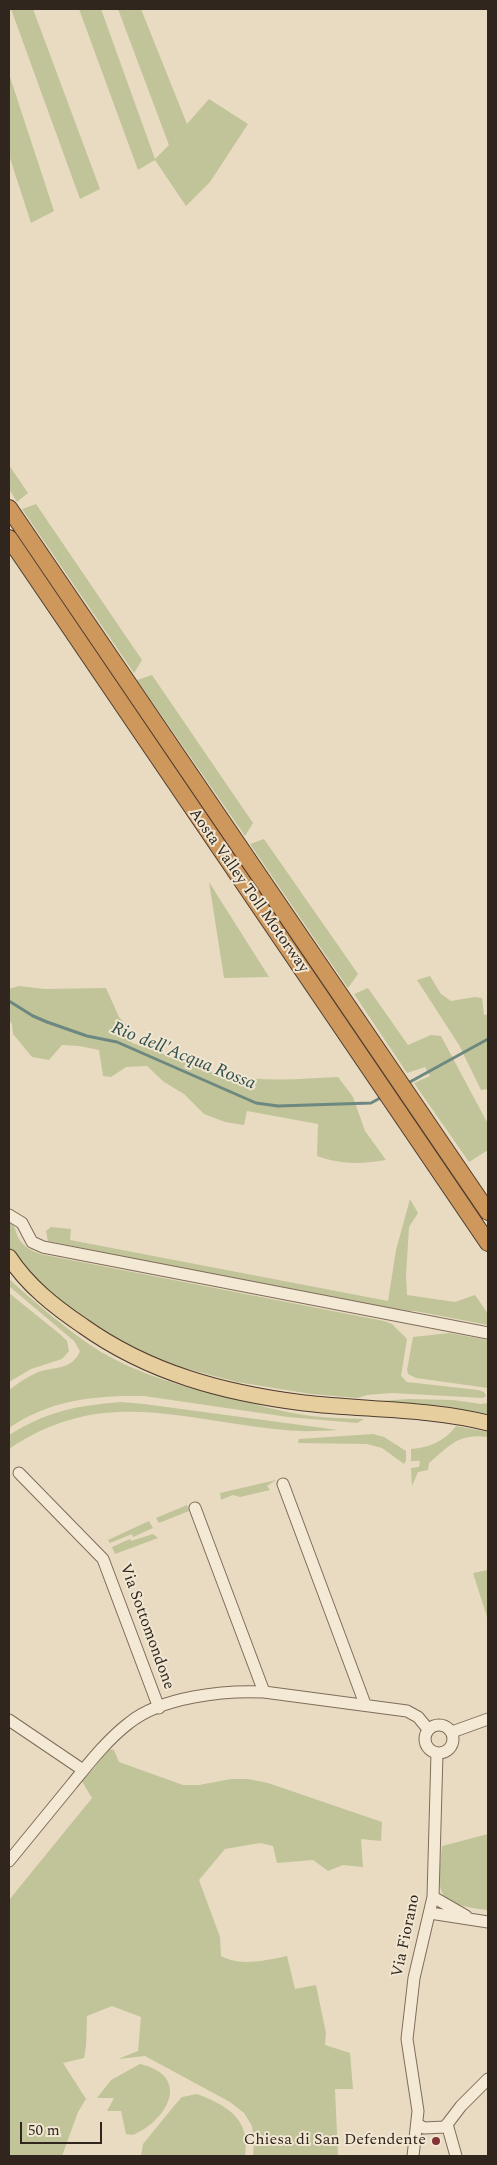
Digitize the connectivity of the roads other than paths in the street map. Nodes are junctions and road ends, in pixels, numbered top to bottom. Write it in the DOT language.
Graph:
graph roads {
  1 [pos="11,511"];
  2 [pos="9,538"];
  3 [pos="488,1212"];
  4 [pos="9,1215"];
  5 [pos="488,1243"];
  6 [pos="9,1257"];
  7 [pos="14,1271"];
  8 [pos="488,1334"];
  9 [pos="488,1423"];
  10 [pos="19,1473"];
  11 [pos="284,1484"];
  12 [pos="195,1508"];
  13 [pos="264,1692"];
  14 [pos="365,1704"];
  15 [pos="159,1708"];
  16 [pos="9,1720"];
  17 [pos="488,1720"];
  18 [pos="428,1729"];
  19 [pos="452,1732"];
  20 [pos="436,1753"];
  21 [pos="83,1770"];
  22 [pos="9,1860"];
  23 [pos="433,1897"];
  24 [pos="430,1913"];
  25 [pos="472,1920"];
  26 [pos="488,1922"];
  27 [pos="488,2079"];
  28 [pos="417,2124"];
  29 [pos="447,2124"];
  30 [pos="413,2156"];
  31 [pos="456,2156"];
  1 -- 3 [label="highway, Aosta Valley Toll Motorway"];
  2 -- 5 [label="highway, Aosta Valley Toll Motorway"];
  4 -- 8 [label="street"];
  6 -- 7 [label="main road"];
  7 -- 9 [label="main road"];
  10 -- 15 [label="street, Via Sottomondone"];
  11 -- 14 [label="street"];
  12 -- 13 [label="street"];
  13 -- 14 [label="street, Via Sottomondone"];
  13 -- 15 [label="street, Via Sottomondone"];
  14 -- 18 [label="street, Via Sottomondone"];
  15 -- 21 [label="street, Via Sottomondone"];
  16 -- 21 [label="street"];
  17 -- 19 [label="street"];
  18 -- 19 [label="street"];
  18 -- 20 [label="street"];
  19 -- 20 [label="street"];
  20 -- 23 [label="street, Via Fiorano"];
  21 -- 22 [label="street, Via Sottomondone"];
  23 -- 24 [label="street, Via Fiorano"];
  23 -- 25 [label="street"];
  24 -- 25 [label="street"];
  24 -- 28 [label="street, Via Fiorano"];
  25 -- 26 [label="street"];
  27 -- 29 [label="street"];
  28 -- 29 [label="street"];
  28 -- 30 [label="street, Via Fiorano"];
  29 -- 31 [label="street"];
}
